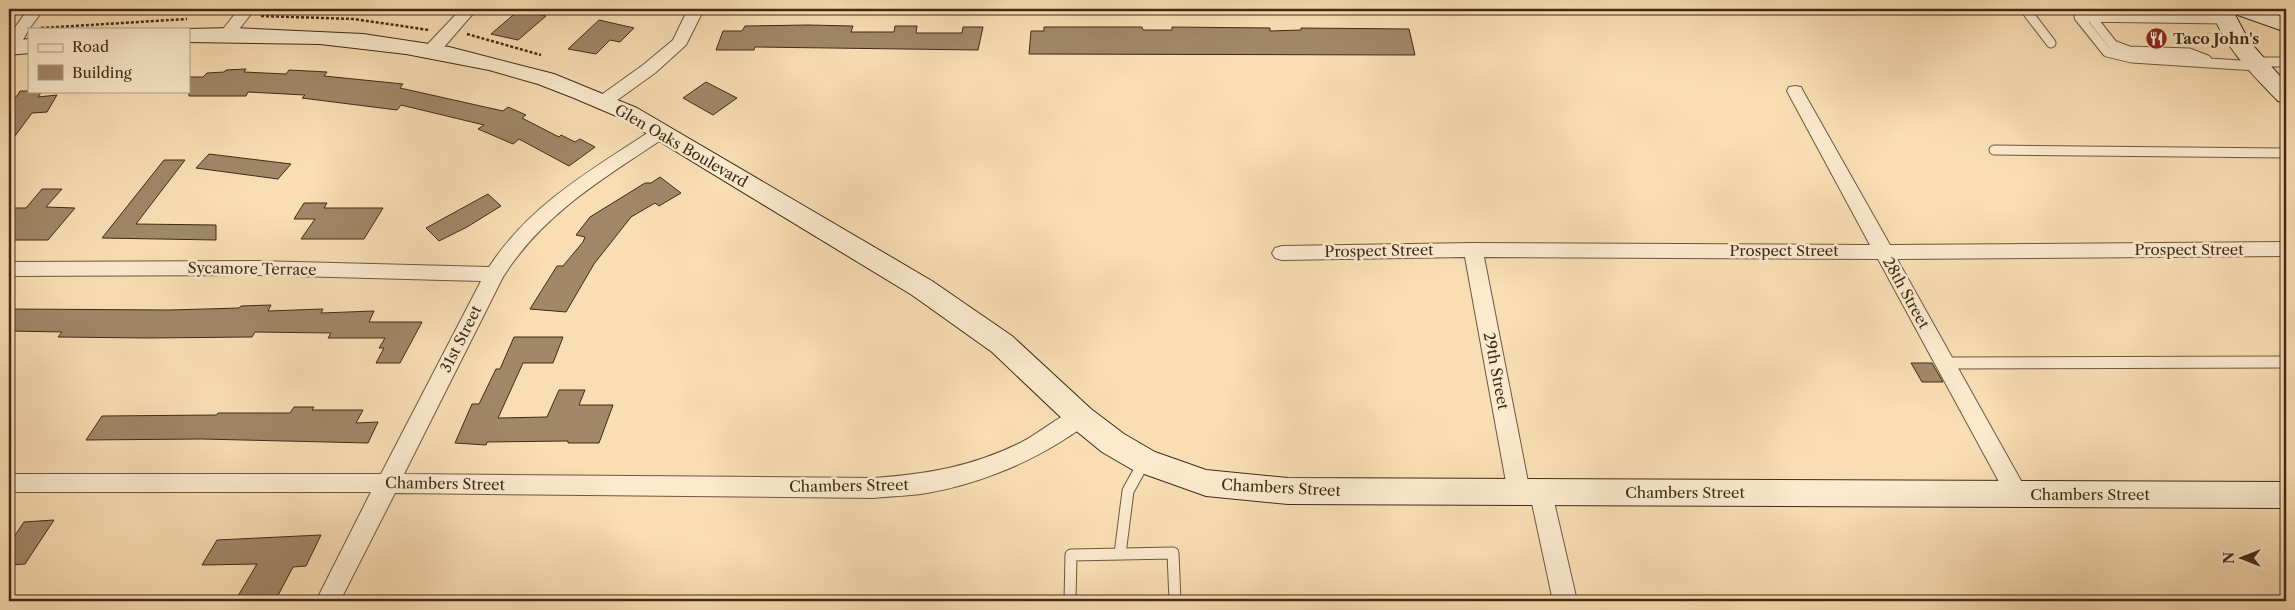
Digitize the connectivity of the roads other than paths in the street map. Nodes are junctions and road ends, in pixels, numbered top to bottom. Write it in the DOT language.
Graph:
graph roads {
  1 [pos="36,9"];
  2 [pos="247,9"];
  3 [pos="469,9"];
  4 [pos="696,9"];
  5 [pos="2025,9"];
  6 [pos="2230,12"];
  7 [pos="2091,14"];
  8 [pos="2286,25"];
  9 [pos="228,34"];
  10 [pos="190,35"];
  11 [pos="2052,43"];
  12 [pos="16,47"];
  13 [pos="432,50"];
  14 [pos="2286,62"];
  15 [pos="2216,64"];
  16 [pos="2256,64"];
  17 [pos="1795,91"];
  18 [pos="2286,96"];
  19 [pos="603,102"];
  20 [pos="660,132"];
  21 [pos="1994,150"];
  22 [pos="2286,152"];
  23 [pos="2286,249"];
  24 [pos="1473,250"];
  25 [pos="1882,252"];
  26 [pos="1282,253"];
  27 [pos="9,269"];
  28 [pos="494,274"];
  29 [pos="2286,362"];
  30 [pos="1945,363"];
  31 [pos="1080,417"];
  32 [pos="1144,461"];
  33 [pos="9,483"];
  34 [pos="388,483"];
  35 [pos="1530,493"];
  36 [pos="2018,495"];
  37 [pos="2286,495"];
  38 [pos="1120,554"];
  39 [pos="328,601"];
  40 [pos="1070,601"];
  41 [pos="1175,601"];
  42 [pos="1565,601"];
  1 -- 12 [label="street"];
  2 -- 9 [label="street"];
  3 -- 13 [label="street"];
  4 -- 19 [label="street"];
  5 -- 11 [label="lane"];
  6 -- 7 [label="lane"];
  6 -- 8 [label="main road"];
  6 -- 16 [label="main road"];
  7 -- 15 [label="lane"];
  7 -- 15 [label="lane"];
  9 -- 10 [label="main road, Glen Oaks Boulevard"];
  9 -- 13 [label="main road, Glen Oaks Boulevard"];
  13 -- 19 [label="main road, Glen Oaks Boulevard"];
  14 -- 16 [label="lane"];
  15 -- 16 [label="lane"];
  16 -- 18 [label="main road"];
  17 -- 25 [label="street, 28th Street"];
  19 -- 20 [label="main road, Glen Oaks Boulevard"];
  20 -- 28 [label="street, 31st Street"];
  20 -- 31 [label="main road, Glen Oaks Boulevard"];
  21 -- 22 [label="lane"];
  23 -- 25 [label="street, Prospect Street"];
  24 -- 25 [label="street, Prospect Street"];
  24 -- 26 [label="street, Prospect Street"];
  24 -- 35 [label="street, 29th Street"];
  25 -- 30 [label="street, 28th Street"];
  27 -- 28 [label="street, Sycamore Terrace"];
  28 -- 34 [label="street, 31st Street"];
  29 -- 30 [label="lane"];
  30 -- 36 [label="street, 28th Street"];
  31 -- 32 [label="main road, Chambers Street"];
  31 -- 34 [label="street, Chambers Street"];
  32 -- 35 [label="main road, Chambers Street"];
  32 -- 38 [label="lane"];
  33 -- 34 [label="street, Chambers Street"];
  34 -- 39 [label="street, 31st Street"];
  35 -- 36 [label="main road, Chambers Street"];
  35 -- 42 [label="street, 29th Street"];
  36 -- 37 [label="main road, Chambers Street"];
  38 -- 40 [label="lane"];
  38 -- 41 [label="lane"];
}
